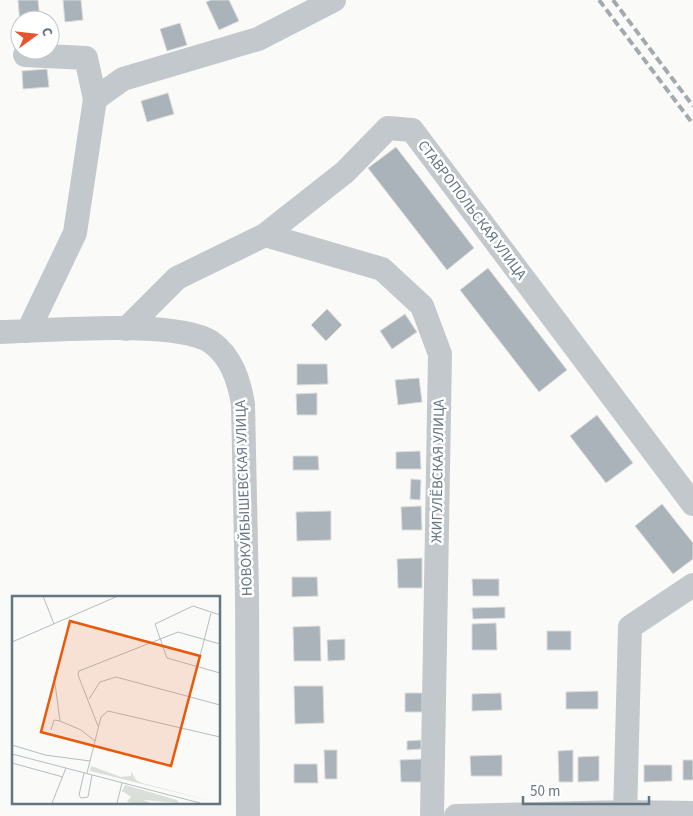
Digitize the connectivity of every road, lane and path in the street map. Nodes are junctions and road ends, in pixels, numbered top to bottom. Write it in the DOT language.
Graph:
graph roads {
  1 [pos="334,0"];
  2 [pos="60,57"];
  3 [pos="95,99"];
  4 [pos="265,235"];
  5 [pos="126,329"];
  6 [pos="28,331"];
  7 [pos="0,332"];
  8 [pos="693,504"];
  9 [pos="693,585"];
  10 [pos="693,813"];
  11 [pos="625,814"];
  12 [pos="248,816"];
  13 [pos="432,816"];
  14 [pos="456,816"];
  1 -- 3 [label="street"];
  2 -- 3 [label="street"];
  3 -- 6 [label="street"];
  4 -- 5 [label="street, СТАВРОПОЛЬСКАЯ УЛИЦА"];
  4 -- 8 [label="street, СТАВРОПОЛЬСКАЯ УЛИЦА"];
  4 -- 13 [label="street, ЖИГУЛЁВСКАЯ УЛИЦА"];
  5 -- 6 [label="street, НОВОКУЙБЫШЕВСКАЯ УЛИЦА"];
  5 -- 12 [label="street, НОВОКУЙБЫШЕВСКАЯ УЛИЦА"];
  6 -- 7 [label="street, НОВОКУЙБЫШЕВСКАЯ УЛИЦА"];
  9 -- 11 [label="street"];
  10 -- 11 [label="street"];
  11 -- 14 [label="street"];
}
